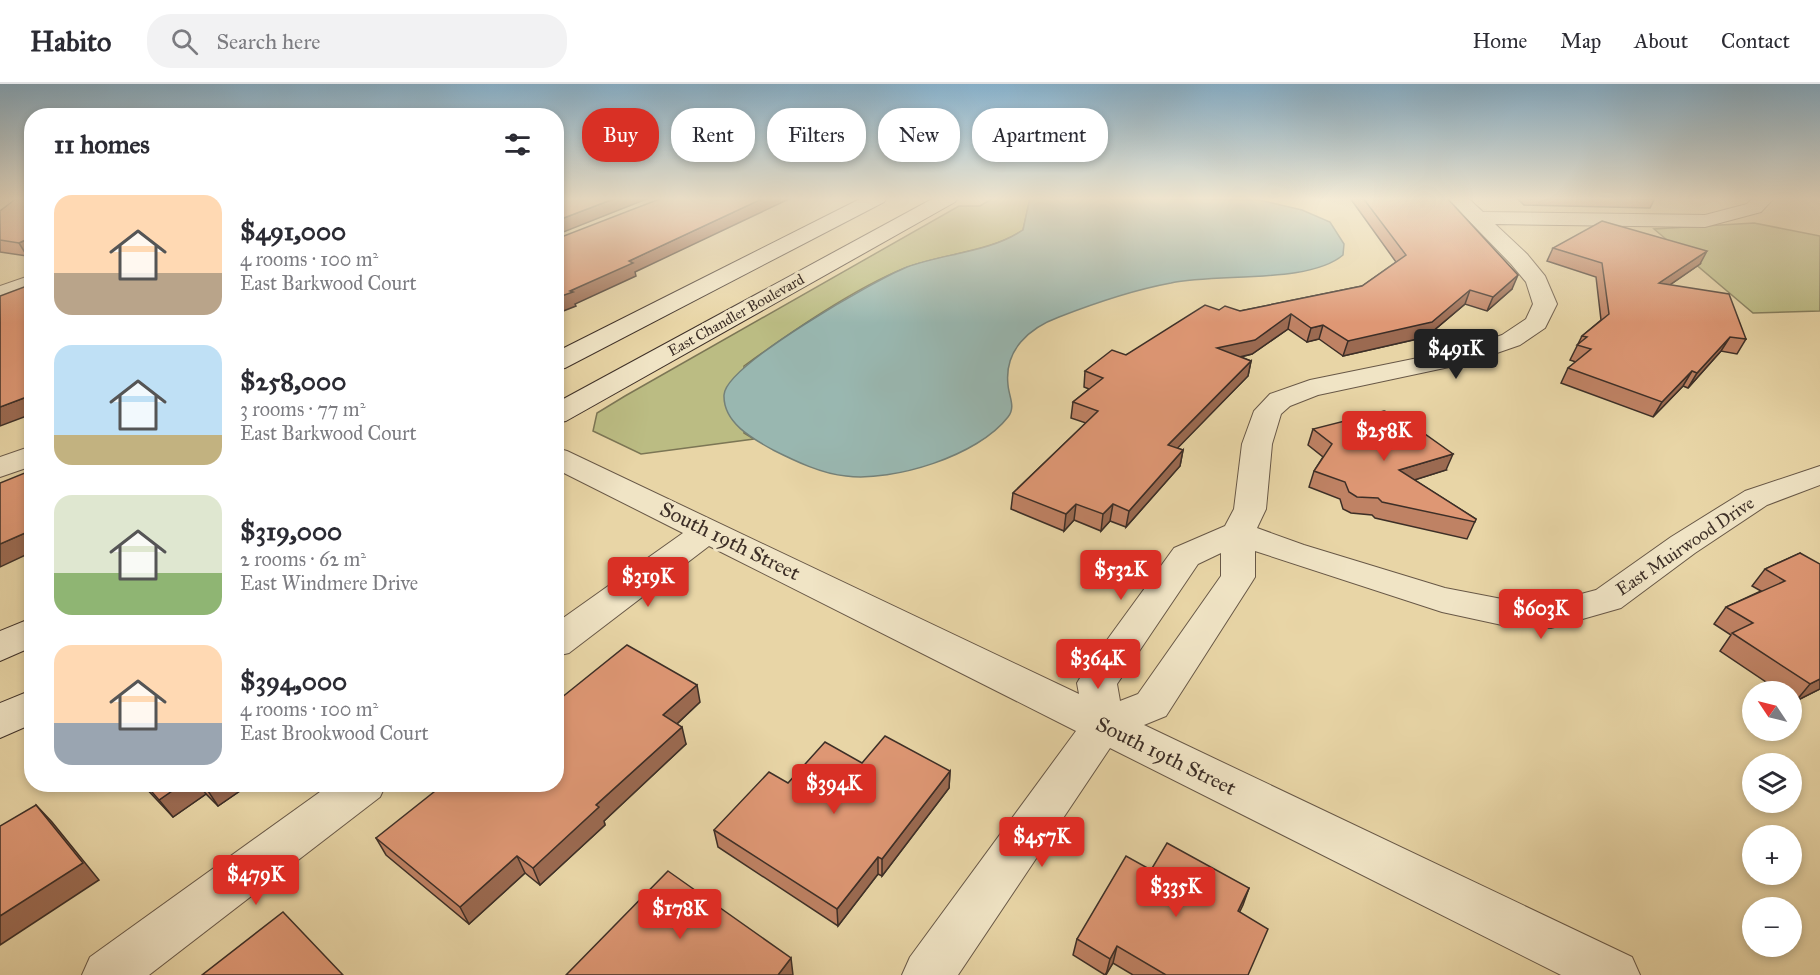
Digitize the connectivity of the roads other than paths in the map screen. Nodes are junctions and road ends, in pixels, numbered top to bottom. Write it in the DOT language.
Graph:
graph roads {
  1 [pos="796,240"];
  2 [pos="873,240"];
  3 [pos="1500,240"];
  4 [pos="24,285"];
  5 [pos="0,294"];
  6 [pos="564,358"];
  7 [pos="564,411"];
  8 [pos="24,458"];
  9 [pos="564,461"];
  10 [pos="0,468"];
  11 [pos="1820,475"];
  12 [pos="708,530"];
  13 [pos="1238,533"];
  14 [pos="24,635"];
  15 [pos="564,637"];
  16 [pos="0,647"];
  17 [pos="24,709"];
  18 [pos="0,722"];
  19 [pos="1103,725"];
  20 [pos="354,792"];
  21 [pos="108,975"];
  22 [pos="928,975"];
  23 [pos="1614,975"];
  1 -- 6 [label="street"];
  2 -- 7 [label="street, East Chandler Boulevard"];
  3 -- 13 [label="street"];
  4 -- 5 [label="street"];
  8 -- 10 [label="street"];
  9 -- 12 [label="street, South 19th Street"];
  11 -- 13 [label="street, East Muirwood Drive"];
  12 -- 15 [label="street"];
  12 -- 19 [label="street, South 19th Street"];
  13 -- 19 [label="street"];
  13 -- 19 [label="street"];
  14 -- 16 [label="street"];
  17 -- 18 [label="street"];
  19 -- 22 [label="street"];
  19 -- 23 [label="street, South 19th Street"];
  20 -- 21 [label="street"];
}
